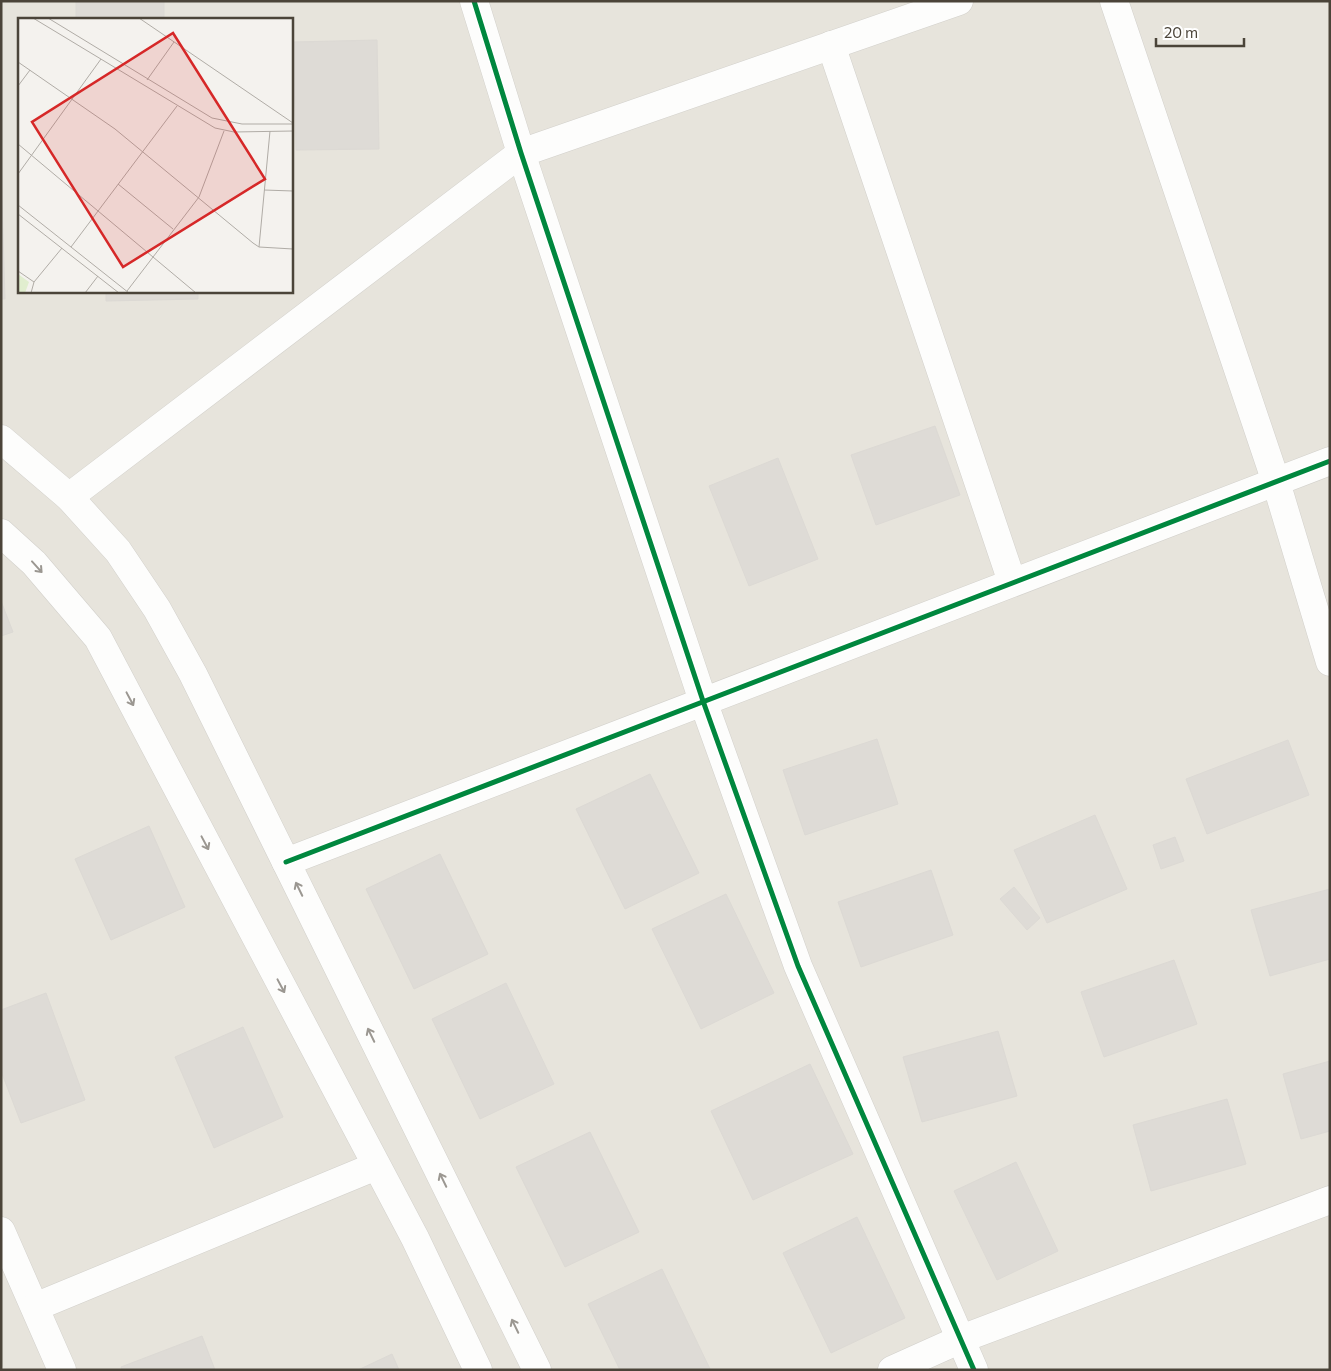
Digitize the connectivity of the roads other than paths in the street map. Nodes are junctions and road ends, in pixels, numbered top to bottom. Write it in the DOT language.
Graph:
graph roads {
  1 [pos="474,1"];
  2 [pos="958,1"];
  3 [pos="1114,1"];
  4 [pos="831,46"];
  5 [pos="521,153"];
  6 [pos="1,439"];
  7 [pos="1330,461"];
  8 [pos="1276,482"];
  9 [pos="69,498"];
  10 [pos="1,533"];
  11 [pos="1012,582"];
  12 [pos="1330,662"];
  13 [pos="703,701"];
  14 [pos="286,862"];
  15 [pos="376,1166"];
  16 [pos="1330,1200"];
  17 [pos="1,1231"];
  18 [pos="35,1307"];
  19 [pos="961,1339"];
  20 [pos="62,1370"];
  21 [pos="478,1370"];
  22 [pos="537,1370"];
  23 [pos="892,1370"];
  24 [pos="974,1370"];
  1 -- 5 [label="street"];
  2 -- 4 [label="street"];
  3 -- 8 [label="street"];
  4 -- 5 [label="street"];
  4 -- 11 [label="street"];
  5 -- 9 [label="street"];
  5 -- 13 [label="street"];
  6 -- 9 [label="street"];
  7 -- 8 [label="street"];
  8 -- 11 [label="street"];
  8 -- 12 [label="street"];
  9 -- 14 [label="street"];
  10 -- 15 [label="street, one-way"];
  11 -- 13 [label="street"];
  13 -- 14 [label="street"];
  13 -- 19 [label="street"];
  22 -- 14 [label="street, one-way"];
  15 -- 18 [label="street"];
  15 -- 21 [label="street"];
  16 -- 19 [label="street"];
  17 -- 18 [label="street"];
  18 -- 20 [label="street"];
  19 -- 23 [label="street"];
  19 -- 24 [label="street"];
}
